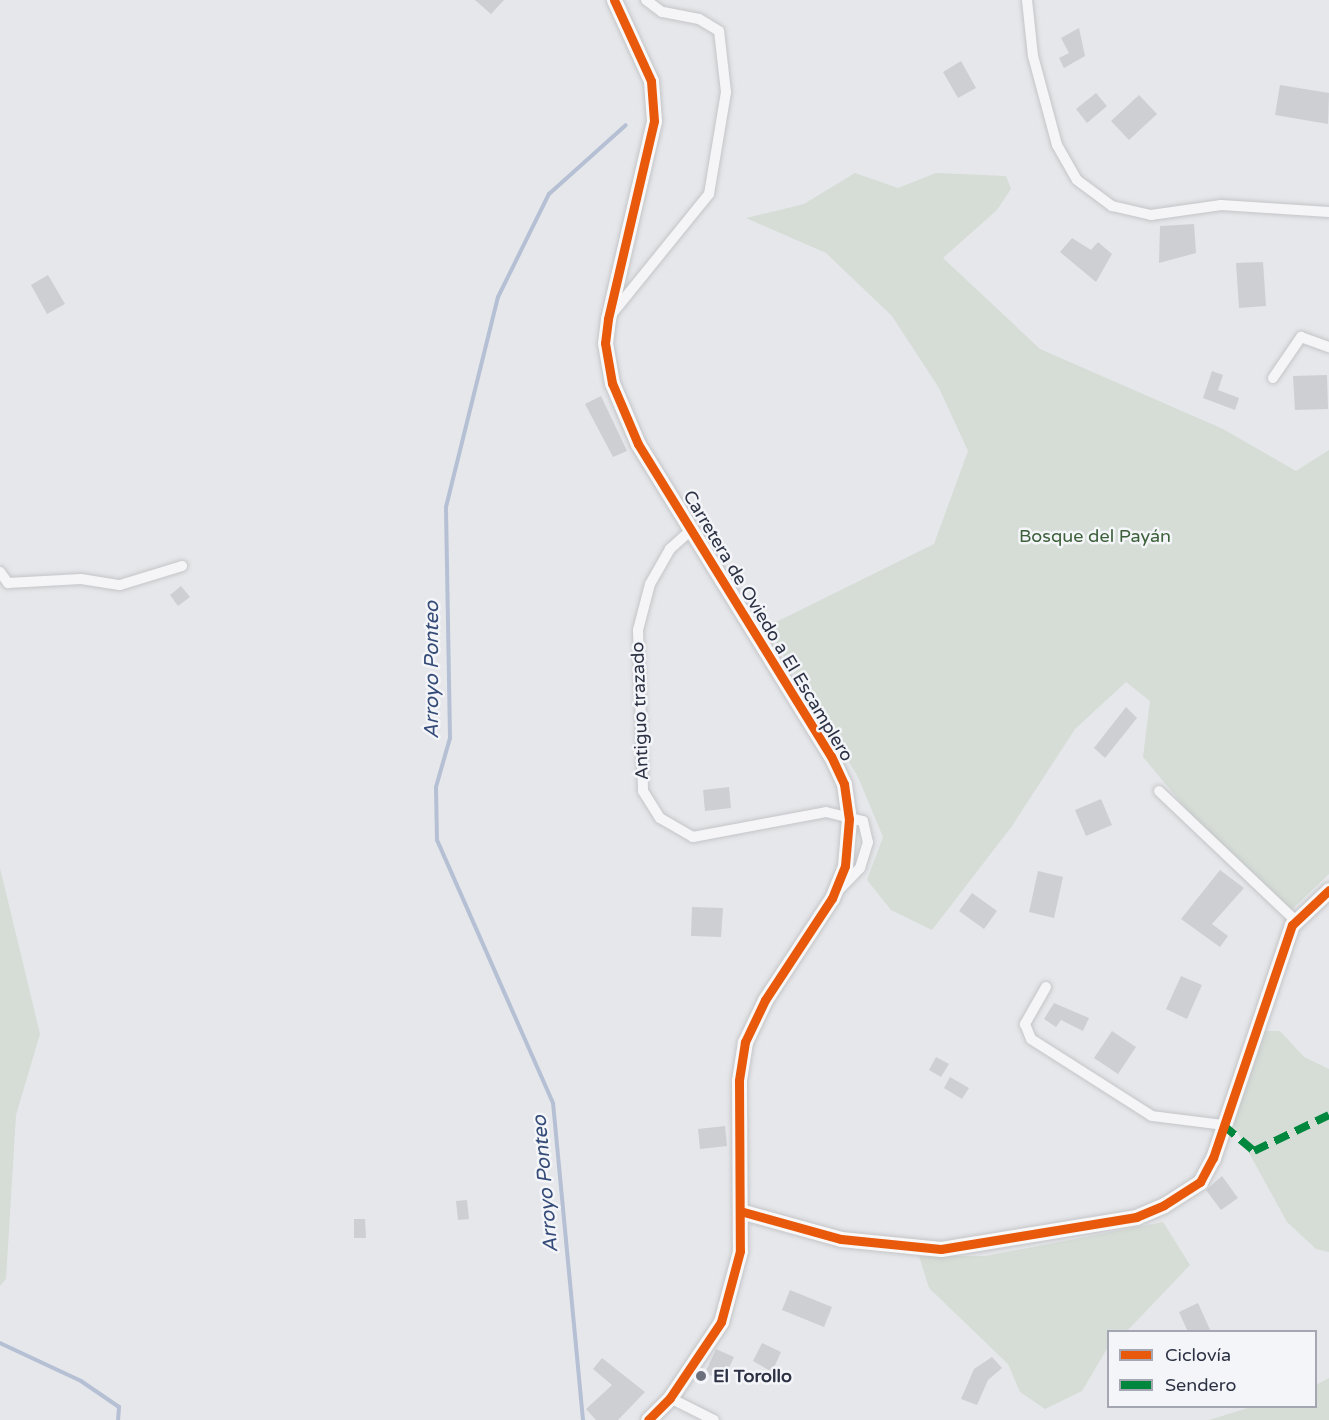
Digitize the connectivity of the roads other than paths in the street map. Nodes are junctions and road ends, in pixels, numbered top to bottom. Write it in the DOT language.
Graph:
graph roads {
  1 [pos="614,0"];
  2 [pos="646,0"];
  3 [pos="1027,0"];
  4 [pos="1329,212"];
  5 [pos="608,319"];
  6 [pos="1329,347"];
  7 [pos="1273,378"];
  8 [pos="690,531"];
  9 [pos="182,566"];
  10 [pos="0,572"];
  11 [pos="1159,791"];
  12 [pos="849,819"];
  13 [pos="1329,890"];
  14 [pos="832,898"];
  15 [pos="1296,921"];
  16 [pos="1046,987"];
  17 [pos="1223,1125"];
  18 [pos="740,1211"];
  19 [pos="670,1398"];
  20 [pos="648,1420"];
  21 [pos="714,1420"];
  1 -- 5 [label="street, Carretera de Oviedo a El Escamplero"];
  2 -- 5 [label="street"];
  3 -- 4 [label="street"];
  5 -- 8 [label="street, Carretera de Oviedo a El Escamplero"];
  6 -- 7 [label="street"];
  8 -- 12 [label="street, Carretera de Oviedo a El Escamplero"];
  8 -- 12 [label="street, Antiguo trazado"];
  9 -- 10 [label="street"];
  11 -- 15 [label="street"];
  12 -- 14 [label="street, Carretera de Oviedo a El Escamplero"];
  12 -- 14 [label="street"];
  13 -- 15 [label="street"];
  14 -- 18 [label="street, Carretera de Oviedo a El Escamplero"];
  15 -- 17 [label="street"];
  16 -- 17 [label="street"];
  17 -- 18 [label="street"];
  18 -- 19 [label="street, Carretera de Oviedo a El Escamplero"];
  19 -- 20 [label="street, Carretera de Oviedo a El Escamplero"];
  19 -- 21 [label="street"];
}
